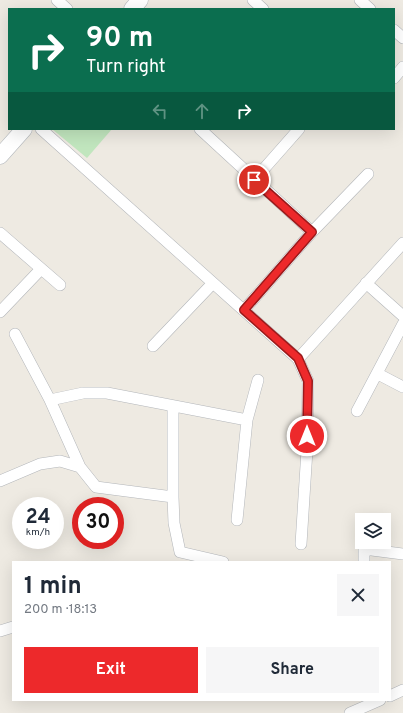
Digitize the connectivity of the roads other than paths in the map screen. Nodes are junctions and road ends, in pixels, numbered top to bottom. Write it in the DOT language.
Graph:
graph roads {
  1 [pos="57,0"];
  2 [pos="140,0"];
  3 [pos="360,0"];
  4 [pos="66,8"];
  5 [pos="133,8"];
  6 [pos="369,8"];
  7 [pos="395,31"];
  8 [pos="403,38"];
  9 [pos="403,67"];
  10 [pos="395,77"];
  11 [pos="23,130"];
  12 [pos="42,130"];
  13 [pos="201,130"];
  14 [pos="298,130"];
  15 [pos="0,156"];
  16 [pos="368,174"];
  17 [pos="254,180"];
  18 [pos="312,232"];
  19 [pos="0,233"];
  20 [pos="403,242"];
  21 [pos="42,268"];
  22 [pos="213,283"];
  23 [pos="366,283"];
  24 [pos="60,285"];
  25 [pos="244,310"];
  26 [pos="0,312"];
  27 [pos="403,316"];
  28 [pos="403,324"];
  29 [pos="15,334"];
  30 [pos="153,346"];
  31 [pos="298,358"];
  32 [pos="378,374"];
  33 [pos="258,380"];
  34 [pos="403,387"];
  35 [pos="50,400"];
  36 [pos="173,406"];
  37 [pos="357,411"];
  38 [pos="247,420"];
  39 [pos="80,467"];
  40 [pos="0,480"];
  41 [pos="173,497"];
  42 [pos="237,520"];
  43 [pos="301,544"];
  44 [pos="403,554"];
  45 [pos="182,557"];
  46 [pos="216,561"];
  47 [pos="364,561"];
  48 [pos="12,626"];
  49 [pos="0,631"];
  50 [pos="403,690"];
  51 [pos="391,696"];
  52 [pos="378,701"];
  53 [pos="350,713"];
  1 -- 4 [label="street"];
  2 -- 5 [label="street"];
  3 -- 6 [label="street"];
  7 -- 8 [label="street"];
  9 -- 10 [label="street"];
  11 -- 15 [label="street"];
  12 -- 22 [label="street"];
  13 -- 17 [label="street"];
  14 -- 17 [label="street"];
  16 -- 18 [label="street"];
  17 -- 18 [label="street"];
  18 -- 25 [label="street"];
  19 -- 21 [label="street"];
  20 -- 23 [label="street"];
  21 -- 24 [label="street"];
  21 -- 26 [label="street"];
  22 -- 25 [label="street"];
  22 -- 30 [label="street"];
  23 -- 27 [label="street"];
  23 -- 31 [label="street"];
  25 -- 31 [label="street"];
  28 -- 32 [label="street"];
  29 -- 35 [label="street"];
  31 -- 43 [label="street"];
  32 -- 34 [label="street"];
  32 -- 37 [label="street"];
  33 -- 38 [label="street"];
  35 -- 36 [label="street"];
  35 -- 39 [label="street"];
  36 -- 38 [label="street"];
  36 -- 41 [label="street"];
  38 -- 42 [label="street"];
  39 -- 40 [label="street"];
  39 -- 41 [label="street"];
  41 -- 45 [label="street"];
  44 -- 47 [label="street"];
  45 -- 46 [label="street"];
  48 -- 49 [label="street"];
  50 -- 51 [label="street"];
  52 -- 53 [label="street"];
}
